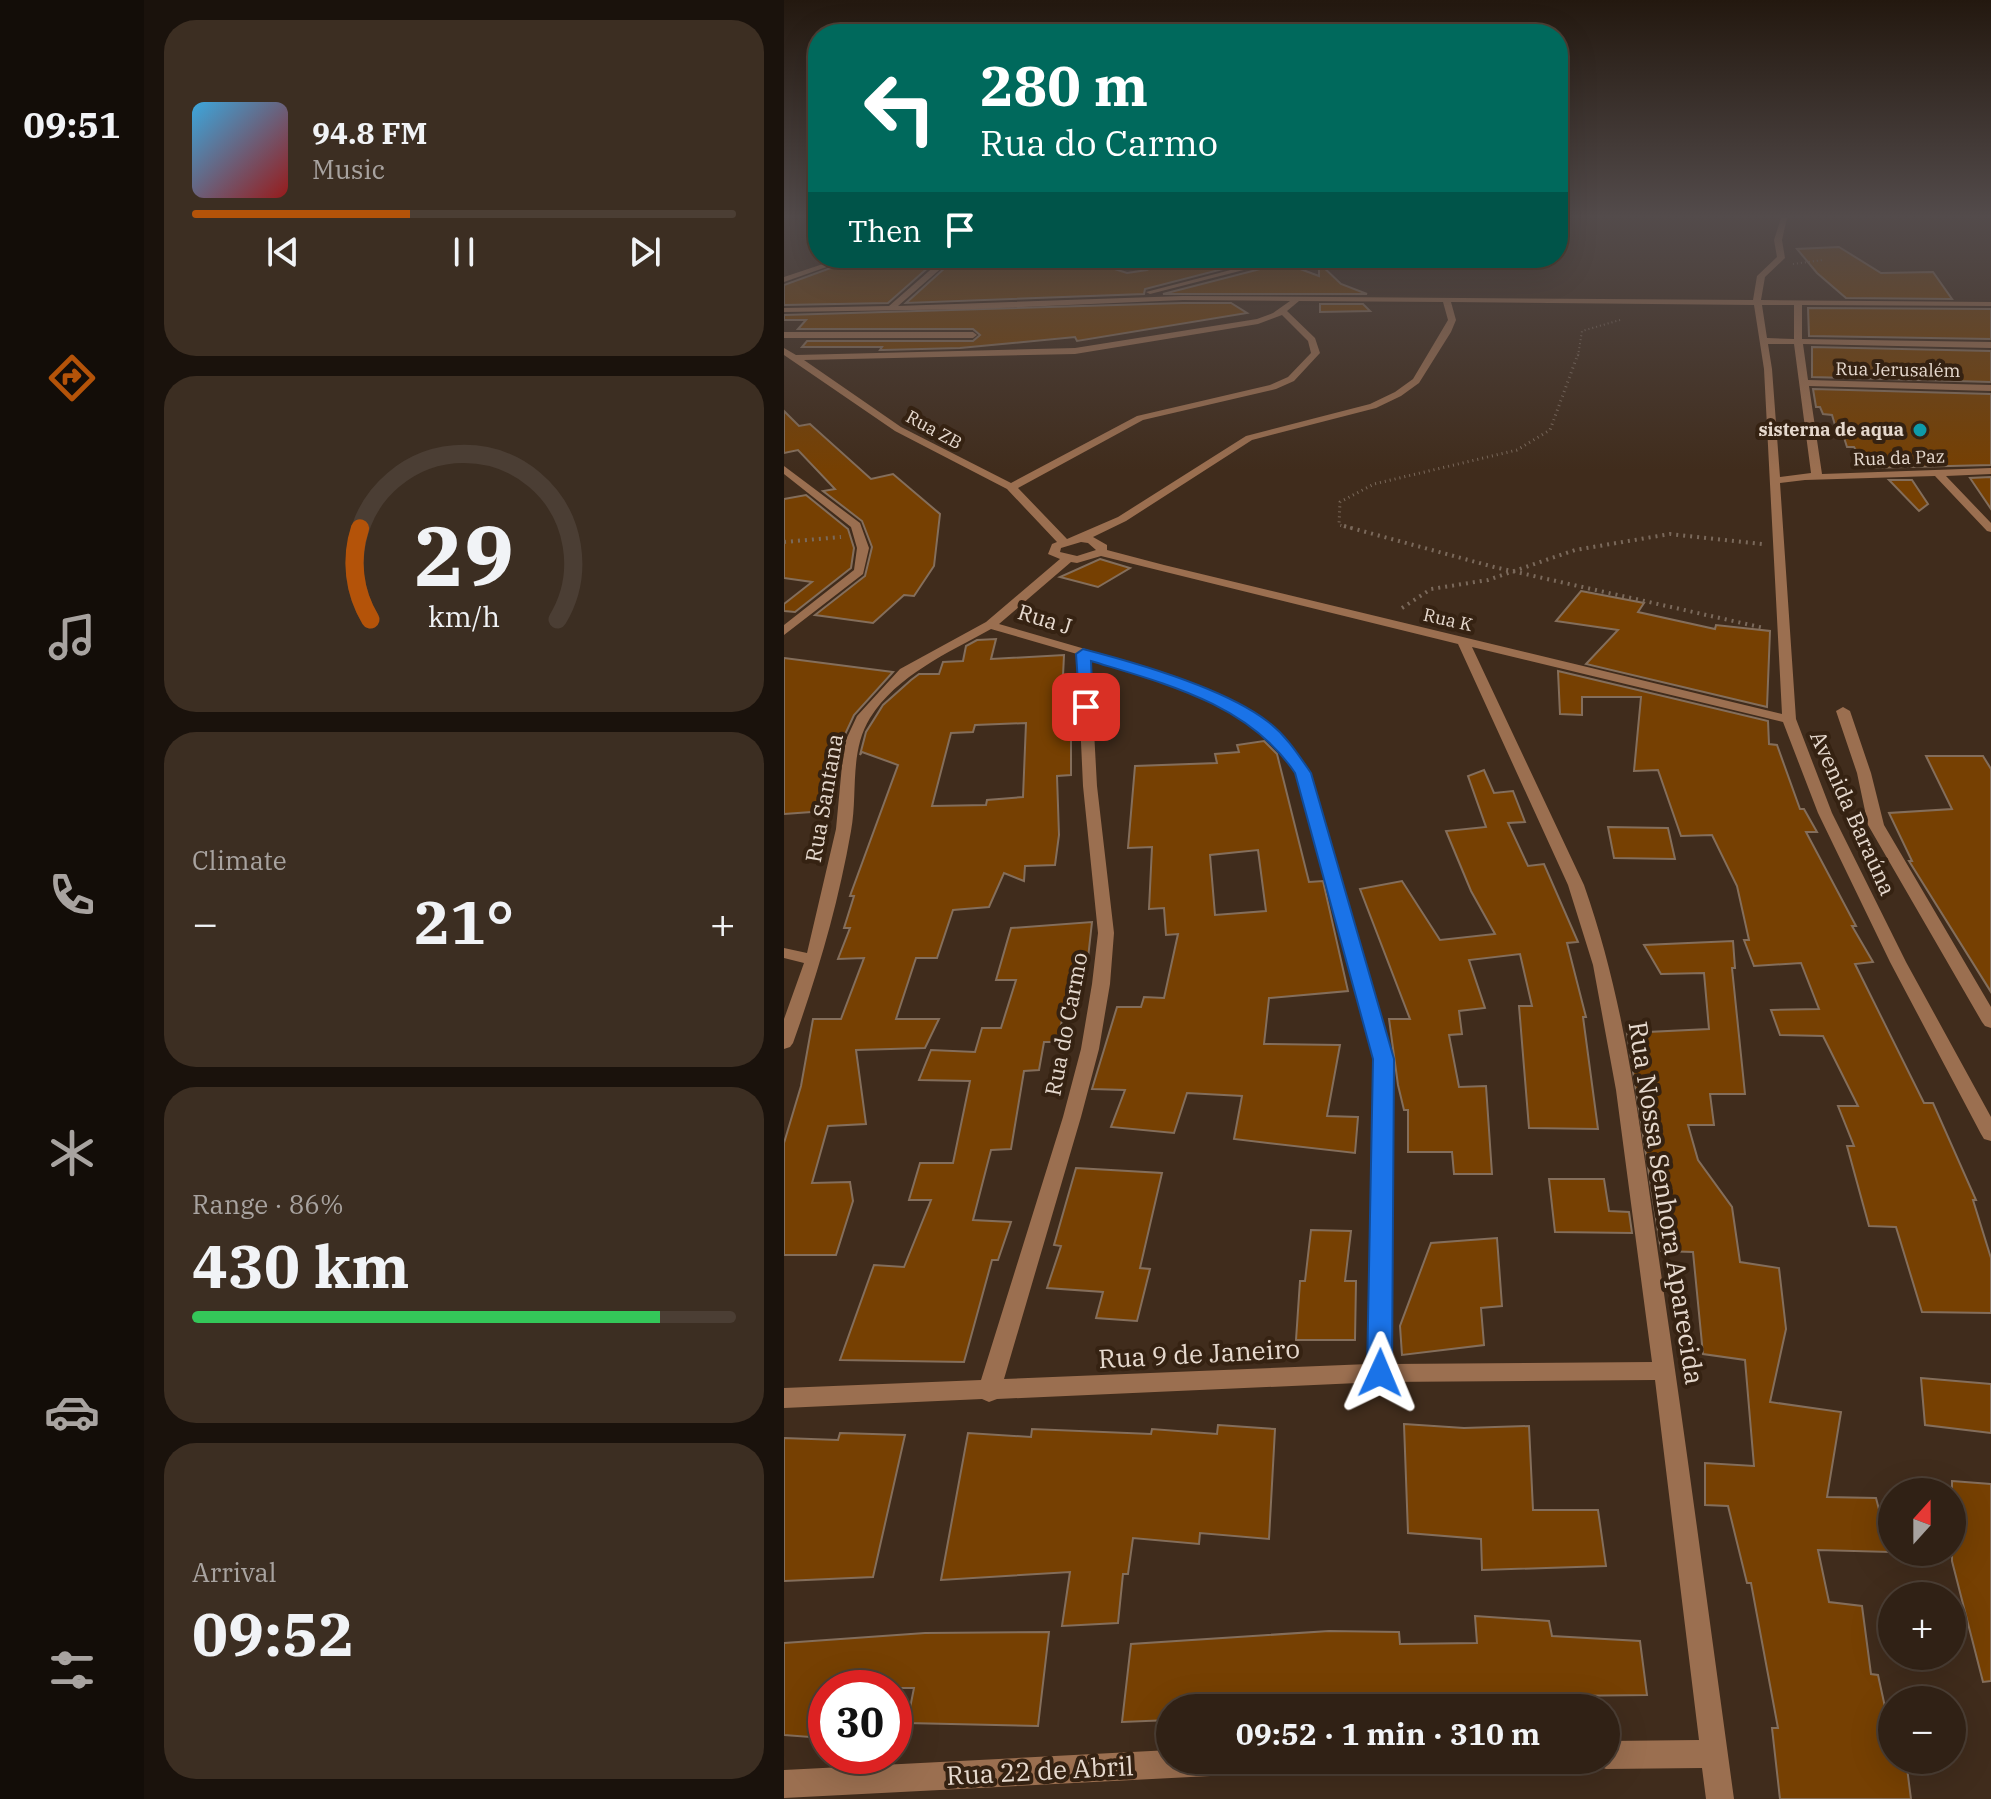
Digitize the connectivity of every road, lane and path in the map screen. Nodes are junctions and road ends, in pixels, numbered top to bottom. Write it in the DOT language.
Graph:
graph roads {
  1 [pos="1447,301"];
  2 [pos="898,302"];
  3 [pos="1090,302"];
  4 [pos="1294,302"];
  5 [pos="1757,302"];
  6 [pos="1784,302"];
  7 [pos="1798,303"];
  8 [pos="1991,304"];
  9 [pos="891,308"];
  10 [pos="784,310"];
  11 [pos="1283,311"];
  12 [pos="1625,318"];
  13 [pos="784,335"];
  14 [pos="973,335"];
  15 [pos="1764,341"];
  16 [pos="1798,342"];
  17 [pos="1991,345"];
  18 [pos="784,351"];
  19 [pos="794,358"];
  20 [pos="1805,383"];
  21 [pos="1991,388"];
  22 [pos="784,469"];
  23 [pos="1991,471"];
  24 [pos="1938,473"];
  25 [pos="1807,478"];
  26 [pos="1775,481"];
  27 [pos="1011,487"];
  28 [pos="1991,529"];
  29 [pos="862,535"];
  30 [pos="1081,539"];
  31 [pos="784,542"];
  32 [pos="1063,542"];
  33 [pos="1779,546"];
  34 [pos="1101,552"];
  35 [pos="1067,559"];
  36 [pos="1516,572"];
  37 [pos="990,625"];
  38 [pos="1386,625"];
  39 [pos="785,630"];
  40 [pos="1784,633"];
  41 [pos="1463,642"];
  42 [pos="1083,654"];
  43 [pos="1843,711"];
  44 [pos="1789,719"];
  45 [pos="784,953"];
  46 [pos="814,960"];
  47 [pos="1991,1022"];
  48 [pos="784,1043"];
  49 [pos="1991,1134"];
  50 [pos="1666,1371"];
  51 [pos="1380,1373"];
  52 [pos="989,1392"];
  53 [pos="784,1398"];
  54 [pos="1714,1754"];
  55 [pos="1620,1755"];
  56 [pos="1156,1765"];
  57 [pos="784,1784"];
  58 [pos="1720,1799"];
  1 -- 30 [label="street"];
  2 -- 9 [label="street"];
  3 -- 9 [label="street"];
  4 -- 11 [label="street"];
  5 -- 15 [label="street, Avenida Baraúna"];
  6 -- 7 [label="street"];
  7 -- 8 [label="street"];
  7 -- 16 [label="street"];
  9 -- 10 [label="street"];
  11 -- 19 [label="street"];
  11 -- 27 [label="street"];
  12 -- 36 [label="path"];
  13 -- 14 [label="street"];
  15 -- 16 [label="street"];
  15 -- 26 [label="street, Avenida Baraúna"];
  16 -- 17 [label="street"];
  16 -- 20 [label="street"];
  18 -- 19 [label="street, Rua ZB"];
  19 -- 27 [label="street, Rua ZB"];
  20 -- 21 [label="street, Rua Jerusalém"];
  20 -- 25 [label="street"];
  22 -- 29 [label="street"];
  23 -- 24 [label="street, Rua da Paz"];
  24 -- 25 [label="street, Rua da Paz"];
  24 -- 28 [label="street"];
  25 -- 26 [label="street"];
  26 -- 33 [label="street, Avenida Baraúna"];
  27 -- 32 [label="street, Rua ZB"];
  29 -- 31 [label="path"];
  29 -- 39 [label="street"];
  30 -- 32 [label="street"];
  30 -- 34 [label="street"];
  32 -- 35 [label="street"];
  33 -- 36 [label="path"];
  33 -- 40 [label="street, Avenida Baraúna"];
  34 -- 35 [label="street"];
  34 -- 38 [label="street, Rua K"];
  35 -- 37 [label="street, Rua Santana"];
  36 -- 38 [label="path"];
  36 -- 40 [label="path"];
  37 -- 42 [label="street, Rua J"];
  37 -- 46 [label="street, Rua Santana"];
  38 -- 41 [label="street, Rua K"];
  40 -- 44 [label="street, Avenida Baraúna"];
  41 -- 44 [label="street, Rua K"];
  41 -- 50 [label="street, Rua Nossa Senhora Aparecida"];
  42 -- 51 [label="street, Rua J"];
  42 -- 52 [label="street, Rua do Carmo"];
  43 -- 47 [label="street"];
  44 -- 49 [label="street, Avenida Baraúna"];
  45 -- 46 [label="street"];
  46 -- 48 [label="street, Rua Santana"];
  50 -- 51 [label="street, Rua 9 de Janeiro"];
  50 -- 54 [label="street, Rua Nossa Senhora Aparecida"];
  51 -- 52 [label="street, Rua 9 de Janeiro"];
  52 -- 53 [label="street, Rua 9 de Janeiro"];
  54 -- 55 [label="street"];
  54 -- 58 [label="street, Rua Nossa Senhora Aparecida"];
  56 -- 57 [label="street, Rua 22 de Abril"];
}
